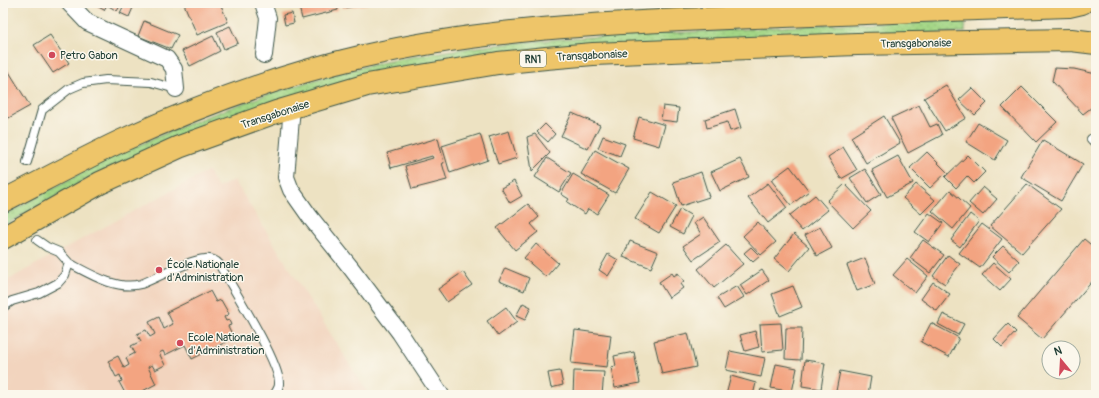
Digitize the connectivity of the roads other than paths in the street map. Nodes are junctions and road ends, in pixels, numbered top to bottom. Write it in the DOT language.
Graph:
graph roads {
  1 [pos="69,3"];
  2 [pos="263,3"];
  3 [pos="1082,3"];
  4 [pos="1096,43"];
  5 [pos="264,55"];
  6 [pos="176,89"];
  7 [pos="292,107"];
  8 [pos="27,162"];
  9 [pos="3,201"];
  10 [pos="3,238"];
  11 [pos="37,240"];
  12 [pos="69,263"];
  13 [pos="3,307"];
  14 [pos="274,395"];
  15 [pos="441,395"];
  1 -- 6 [label="street"];
  2 -- 5 [label="street"];
  3 -- 9 [label="highway"];
  4 -- 7 [label="highway, Transgabonaise / RN1"];
  6 -- 8 [label="lane"];
  7 -- 10 [label="highway, Transgabonaise / RN1"];
  7 -- 15 [label="street"];
  11 -- 12 [label="lane"];
  12 -- 13 [label="lane"];
  12 -- 14 [label="lane"];
}
